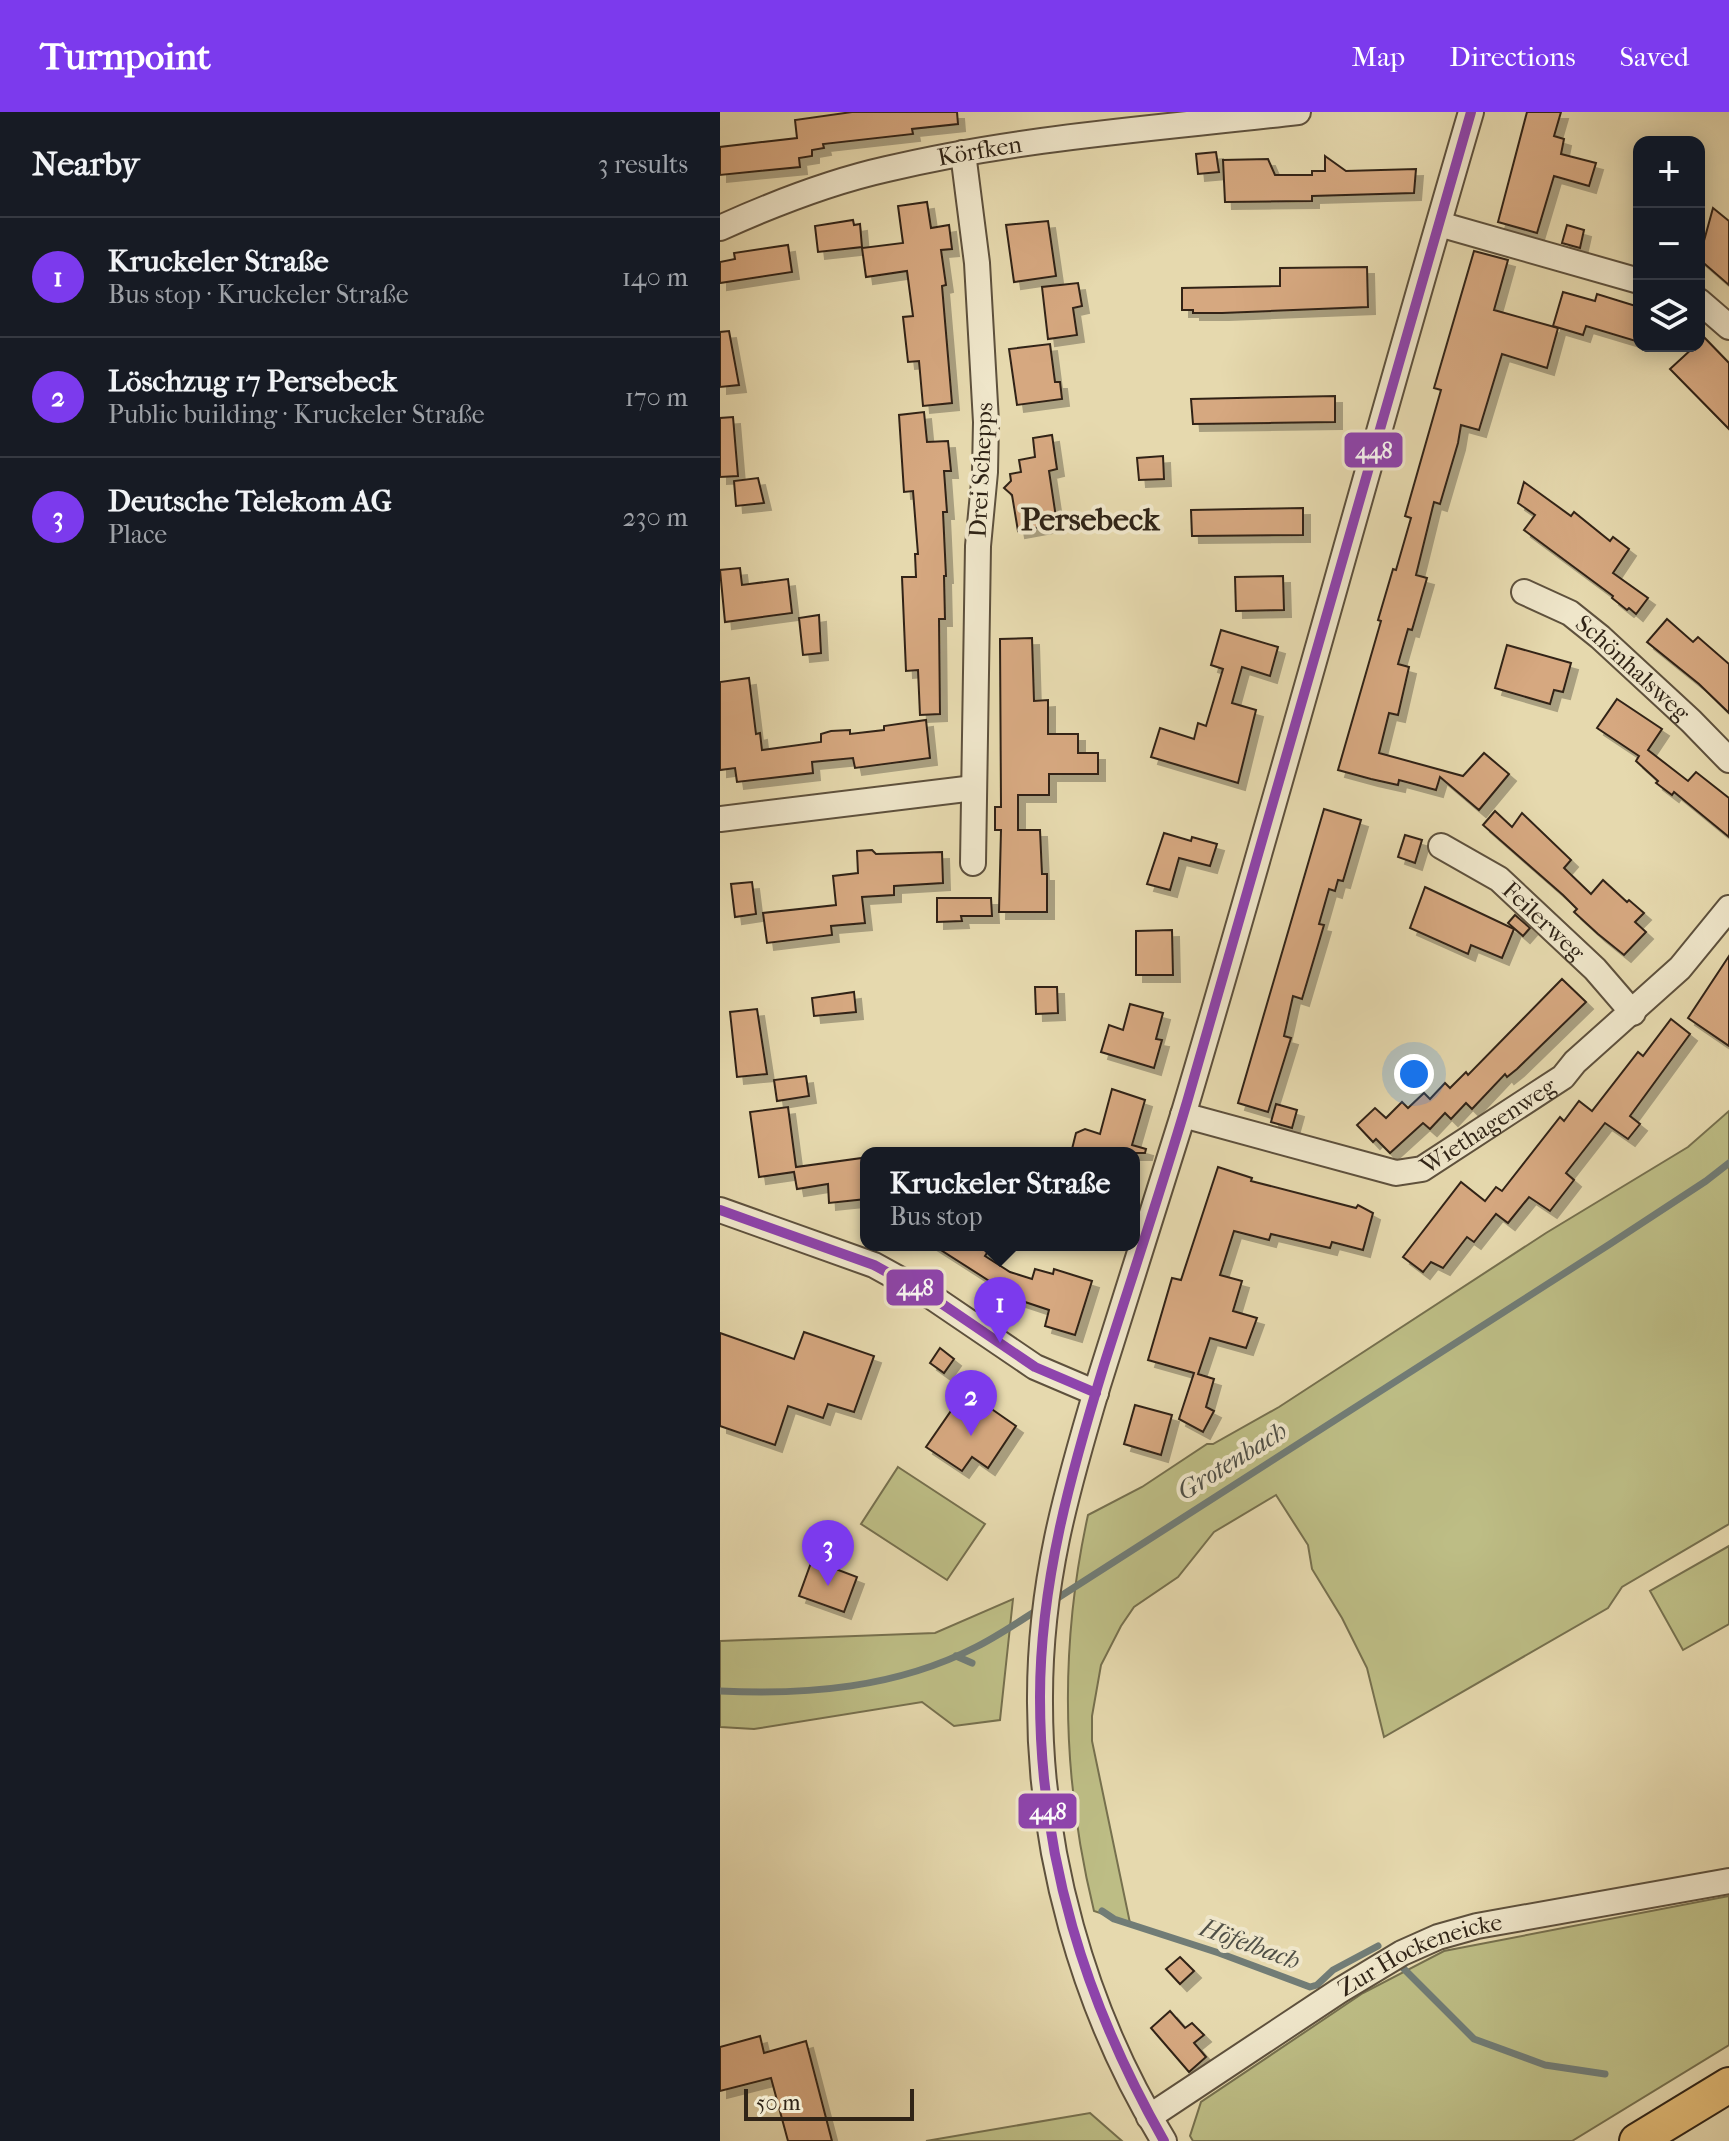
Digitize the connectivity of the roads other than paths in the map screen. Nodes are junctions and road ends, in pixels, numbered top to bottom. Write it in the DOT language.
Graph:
graph roads {
  1 [pos="1298,112"];
  2 [pos="1471,112"];
  3 [pos="1174,119"];
  4 [pos="963,153"];
  5 [pos="1439,224"];
  6 [pos="720,228"];
  7 [pos="1635,280"];
  8 [pos="1705,306"];
  9 [pos="1729,327"];
  10 [pos="1524,592"];
  11 [pos="1729,760"];
  12 [pos="974,788"];
  13 [pos="720,819"];
  14 [pos="1441,846"];
  15 [pos="973,863"];
  16 [pos="1729,908"];
  17 [pos="1633,1013"];
  18 [pos="1183,1115"];
  19 [pos="720,1210"];
  20 [pos="1096,1393"];
  21 [pos="1729,1881"];
  22 [pos="1729,2085"];
  23 [pos="1149,2117"];
  24 [pos="1164,2141"];
  25 [pos="1637,2141"];
  1 -- 3 [label="street, Körfken"];
  2 -- 5 [label="street"];
  3 -- 4 [label="street, Körfken"];
  4 -- 6 [label="street, Körfken"];
  4 -- 12 [label="street, Drei Schepps"];
  5 -- 7 [label="street"];
  5 -- 18 [label="street"];
  8 -- 9 [label="street"];
  10 -- 11 [label="street, Schönhalsweg"];
  12 -- 13 [label="street"];
  12 -- 15 [label="street, Drei Schepps"];
  14 -- 17 [label="street, Feilerweg"];
  16 -- 17 [label="street, Wiethagenweg"];
  17 -- 18 [label="street, Wiethagenweg"];
  18 -- 20 [label="street"];
  19 -- 20 [label="street"];
  20 -- 23 [label="street"];
  21 -- 23 [label="street, Zur Hockeneicke"];
  22 -- 25 [label="highway"];
  23 -- 24 [label="street"];
}
